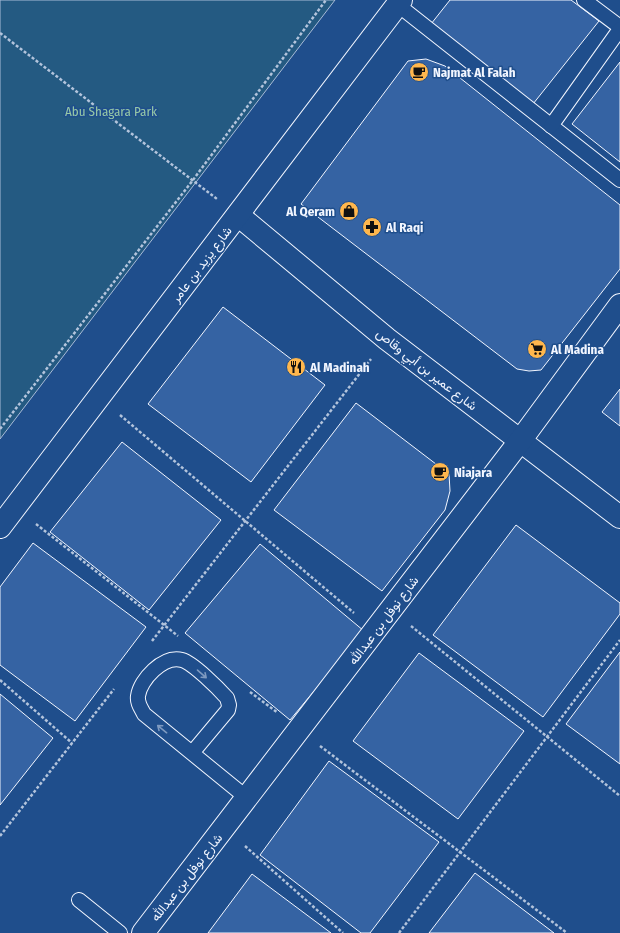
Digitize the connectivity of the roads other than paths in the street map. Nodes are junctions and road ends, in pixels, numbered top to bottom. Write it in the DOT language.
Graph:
graph roads {
  1 [pos="584,0"];
  2 [pos="400,2"];
  3 [pos="620,28"];
  4 [pos="551,126"];
  5 [pos="620,180"];
  6 [pos="238,215"];
  7 [pos="620,305"];
  8 [pos="520,440"];
  9 [pos="620,517"];
  10 [pos="0,528"];
  11 [pos="192,753"];
  12 [pos="247,798"];
  13 [pos="79,900"];
  14 [pos="120,933"];
  15 [pos="143,933"];
  1 -- 3 [label="lane"];
  2 -- 4 [label="lane"];
  2 -- 6 [label="street, شارع يزيد بن عامر"];
  3 -- 4 [label="lane"];
  4 -- 5 [label="lane"];
  6 -- 8 [label="street, شارع عمير بن أبي وقاص"];
  6 -- 10 [label="street, شارع يزيد بن عامر"];
  7 -- 8 [label="street, شارع نوفل بن عبدالله"];
  8 -- 9 [label="street, شارع عمير بن أبي وقاص"];
  8 -- 12 [label="street, شارع نوفل بن عبدالله"];
  11 -- 11 [label="lane, one-way"];
  11 -- 12 [label="lane"];
  12 -- 15 [label="street, شارع نوفل بن عبدالله"];
  13 -- 14 [label="lane"];
}
